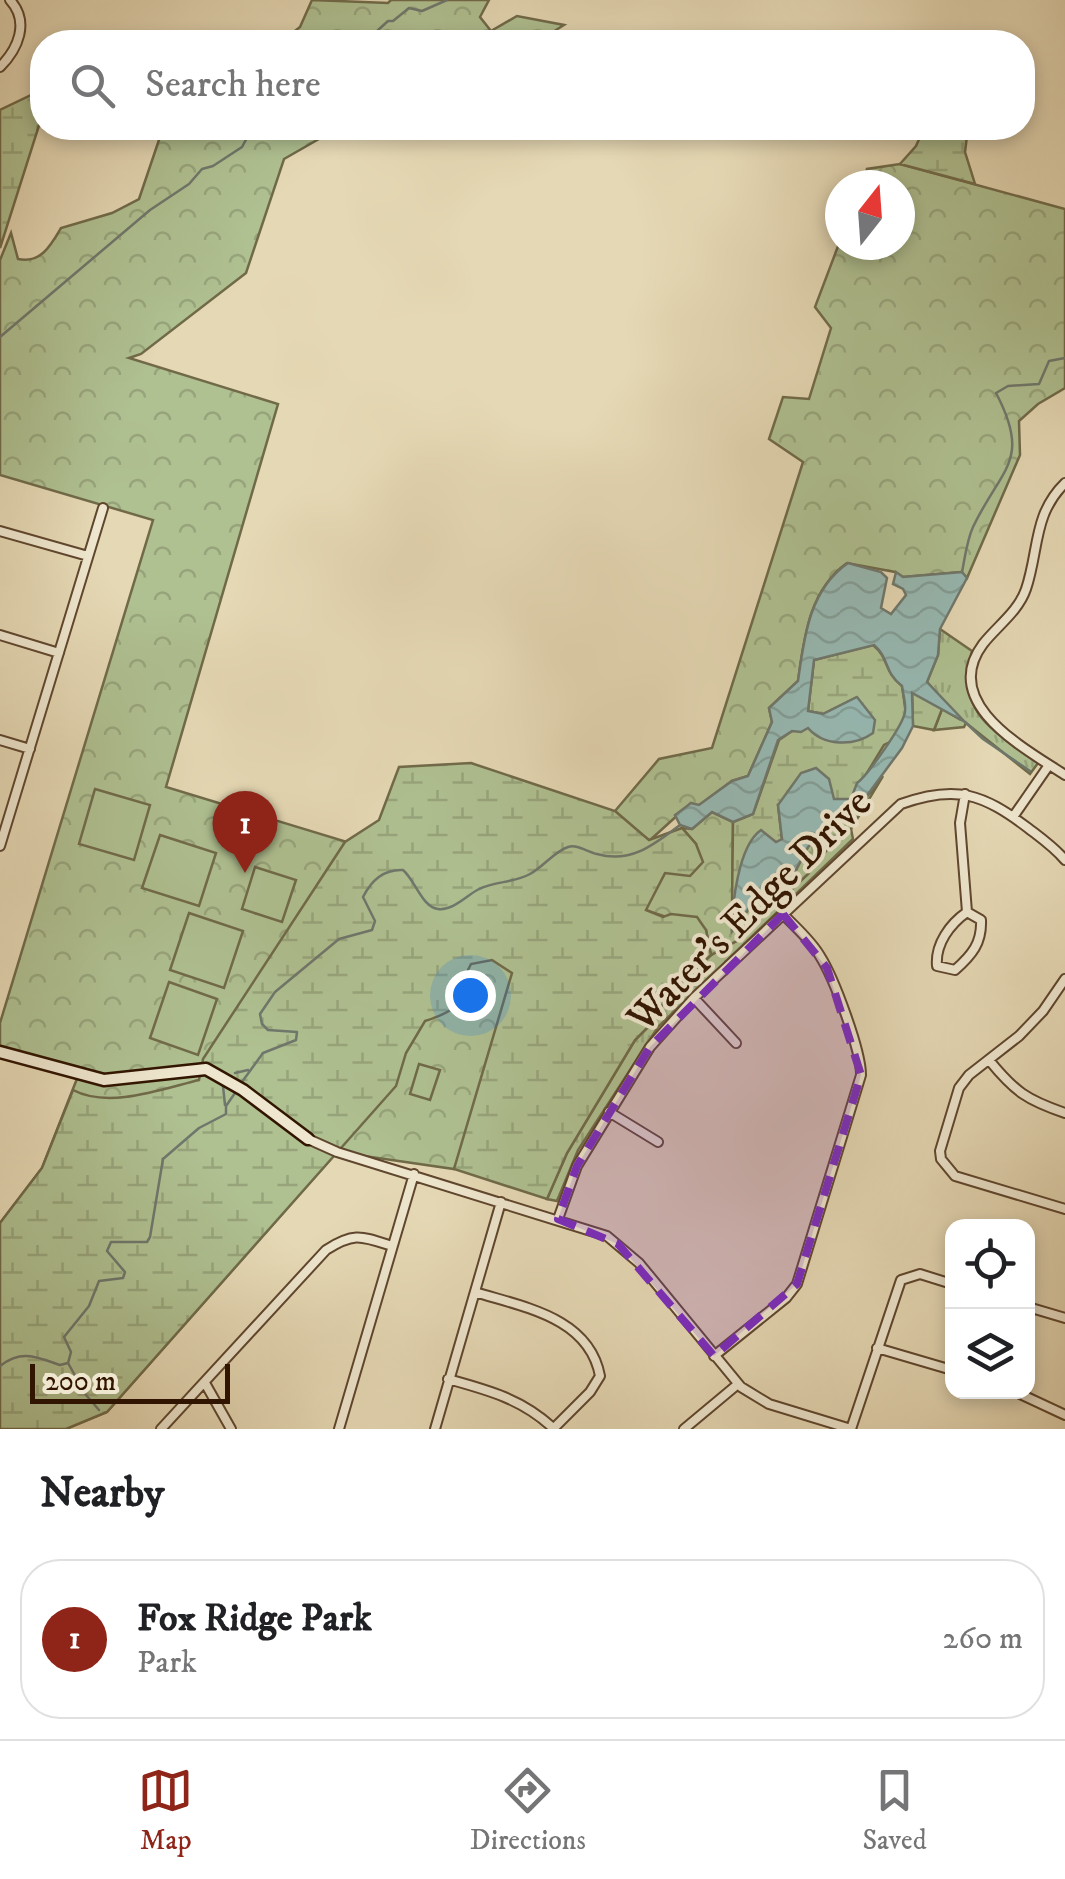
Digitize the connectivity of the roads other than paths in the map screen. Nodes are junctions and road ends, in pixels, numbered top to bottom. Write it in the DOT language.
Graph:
graph roads {
  1 [pos="10,0"];
  2 [pos="0,67"];
  3 [pos="1065,483"];
  4 [pos="103,508"];
  5 [pos="0,530"];
  6 [pos="88,556"];
  7 [pos="0,635"];
  8 [pos="59,653"];
  9 [pos="0,740"];
  10 [pos="30,748"];
  11 [pos="1049,765"];
  12 [pos="1065,776"];
  13 [pos="965,794"];
  14 [pos="1013,817"];
  15 [pos="0,846"];
  16 [pos="1065,860"];
  17 [pos="967,912"];
  18 [pos="783,914"];
  19 [pos="1064,983"];
  20 [pos="694,998"];
  21 [pos="736,1044"];
  22 [pos="0,1052"];
  23 [pos="989,1060"];
  24 [pos="609,1112"];
  25 [pos="1065,1112"];
  26 [pos="308,1139"];
  27 [pos="658,1142"];
  28 [pos="414,1174"];
  29 [pos="501,1202"];
  30 [pos="1065,1209"];
  31 [pos="558,1219"];
  32 [pos="392,1246"];
  33 [pos="945,1282"];
  34 [pos="475,1292"];
  35 [pos="1035,1309"];
  36 [pos="1065,1318"];
  37 [pos="877,1348"];
  38 [pos="714,1356"];
  39 [pos="945,1368"];
  40 [pos="448,1379"];
  41 [pos="205,1382"];
  42 [pos="738,1384"];
  43 [pos="1031,1399"];
  44 [pos="1065,1415"];
  45 [pos="161,1429"];
  46 [pos="231,1429"];
  47 [pos="339,1429"];
  48 [pos="435,1429"];
  49 [pos="553,1429"];
  50 [pos="684,1429"];
  51 [pos="851,1429"];
  1 -- 2 [label="street"];
  3 -- 11 [label="street"];
  4 -- 6 [label="street"];
  5 -- 6 [label="street"];
  6 -- 8 [label="street"];
  7 -- 8 [label="street"];
  8 -- 10 [label="street"];
  9 -- 10 [label="street"];
  10 -- 15 [label="street"];
  11 -- 12 [label="street"];
  11 -- 14 [label="street"];
  13 -- 14 [label="street"];
  13 -- 17 [label="street"];
  13 -- 18 [label="street, Water’s Edge Drive"];
  14 -- 16 [label="street"];
  17 -- 17 [label="street"];
  18 -- 20 [label="street, Water’s Edge Drive"];
  18 -- 38 [label="street"];
  19 -- 23 [label="street"];
  20 -- 21 [label="street"];
  20 -- 24 [label="street, Water’s Edge Drive"];
  22 -- 26 [label="street"];
  23 -- 25 [label="street"];
  23 -- 30 [label="street"];
  24 -- 27 [label="street"];
  24 -- 31 [label="street, Water’s Edge Drive"];
  26 -- 28 [label="street"];
  28 -- 29 [label="street"];
  28 -- 32 [label="street"];
  29 -- 31 [label="street"];
  29 -- 34 [label="street"];
  31 -- 38 [label="street"];
  32 -- 41 [label="street"];
  32 -- 47 [label="street"];
  33 -- 37 [label="street"];
  34 -- 40 [label="street"];
  34 -- 49 [label="street"];
  35 -- 36 [label="street"];
  37 -- 39 [label="street"];
  37 -- 51 [label="street"];
  38 -- 42 [label="street"];
  40 -- 48 [label="street"];
  40 -- 49 [label="street"];
  41 -- 45 [label="street"];
  41 -- 46 [label="street"];
  42 -- 50 [label="street"];
  42 -- 51 [label="street"];
  43 -- 44 [label="street"];
}
